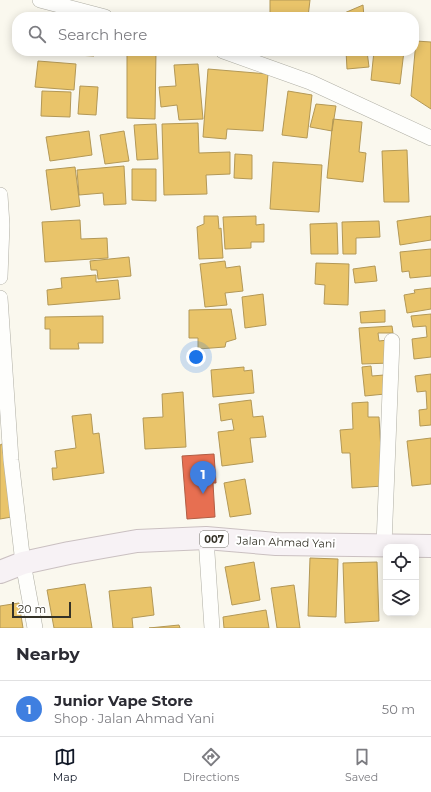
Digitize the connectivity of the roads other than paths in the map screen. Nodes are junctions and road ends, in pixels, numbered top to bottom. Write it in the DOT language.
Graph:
graph roads {
  1 [pos="48,1"];
  2 [pos="87,12"];
  3 [pos="237,56"];
  4 [pos="431,138"];
  5 [pos="0,195"];
  6 [pos="0,277"];
  7 [pos="0,298"];
  8 [pos="392,341"];
  9 [pos="206,538"];
  10 [pos="384,544"];
  11 [pos="383,545"];
  12 [pos="419,546"];
  13 [pos="431,546"];
  14 [pos="23,563"];
  15 [pos="0,572"];
  16 [pos="35,628"];
  17 [pos="212,628"];
  1 -- 2 [label="street"];
  3 -- 4 [label="street"];
  5 -- 6 [label="street"];
  7 -- 14 [label="street"];
  8 -- 10 [label="street"];
  9 -- 11 [label="main road, Jalan Ahmad Yani / 007"];
  9 -- 14 [label="main road, Jalan Ahmad Yani / 007"];
  9 -- 17 [label="street"];
  12 -- 13 [label="main road, Jalan Ahmad Yani / 007"];
  14 -- 15 [label="main road, Jalan Ahmad Yani / 007"];
  14 -- 16 [label="street"];
}
